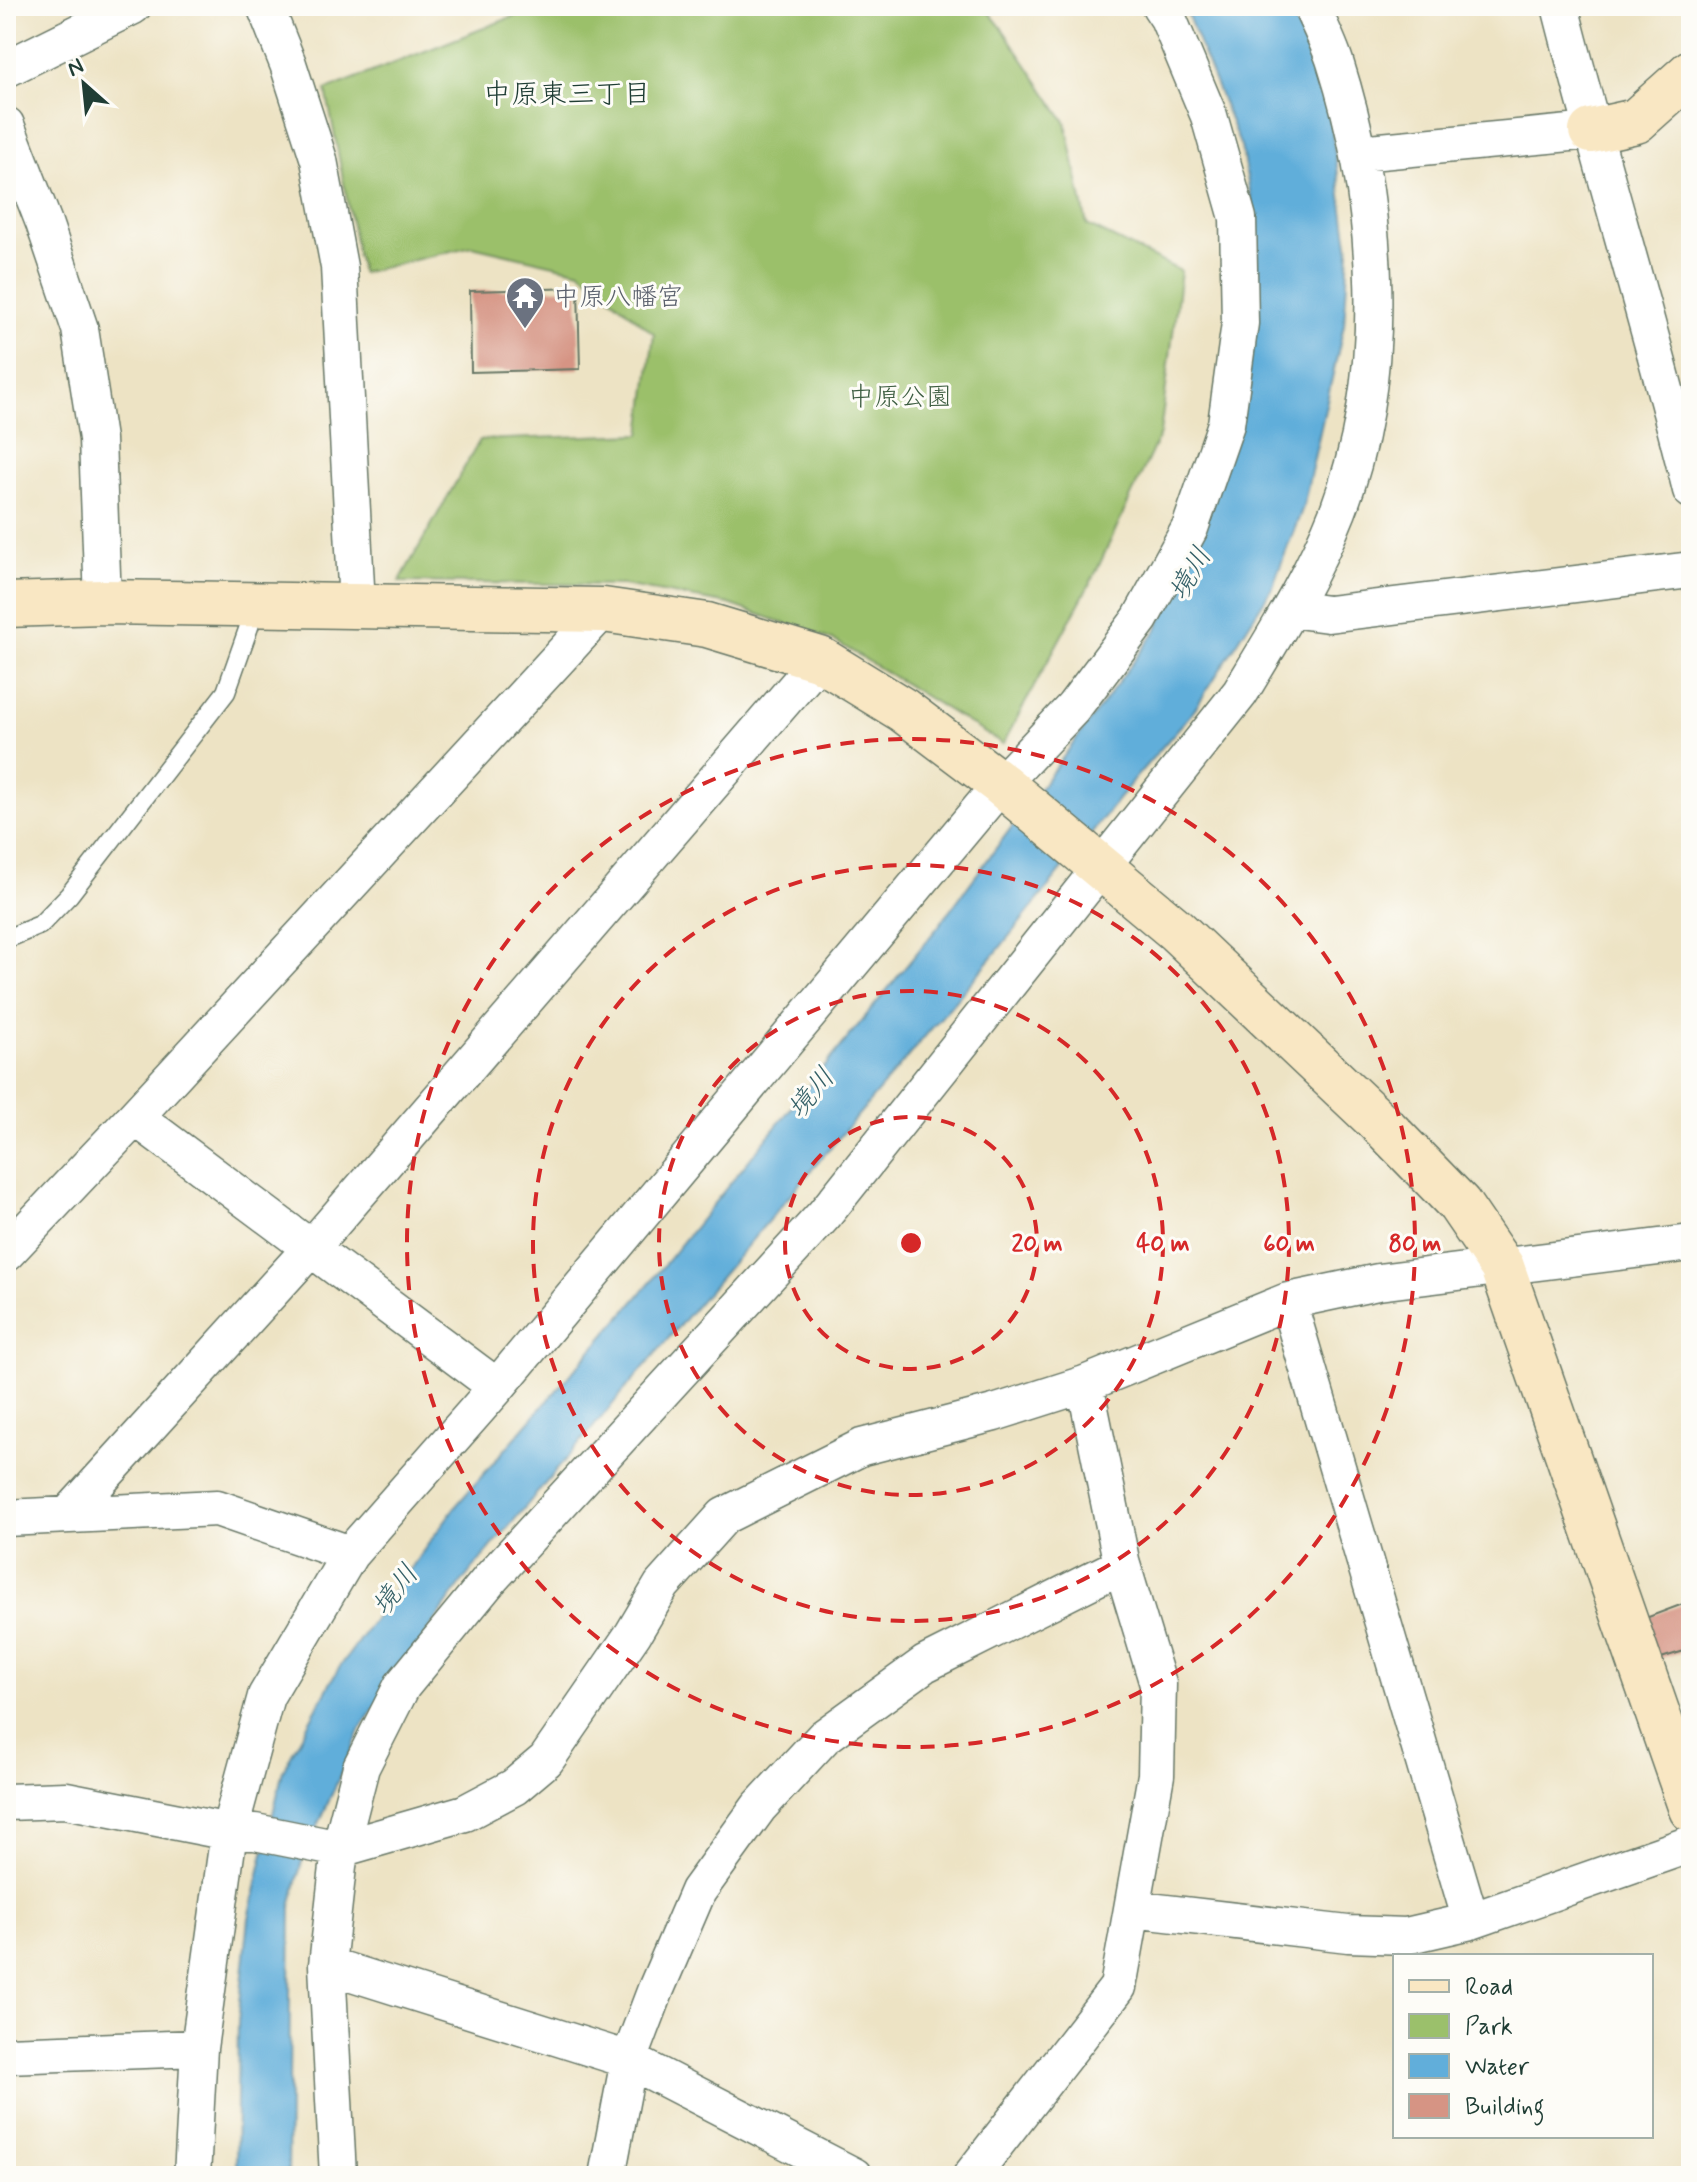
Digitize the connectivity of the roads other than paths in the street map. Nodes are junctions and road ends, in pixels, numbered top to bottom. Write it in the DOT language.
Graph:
graph roads {
  1 [pos="133,6"];
  2 [pos="265,6"];
  3 [pos="1160,6"];
  4 [pos="1311,6"];
  5 [pos="1560,6"];
  6 [pos="6,69"];
  7 [pos="1691,72"];
  8 [pos="6,125"];
  9 [pos="1591,131"];
  10 [pos="1359,153"];
  11 [pos="1660,364"];
  12 [pos="1691,398"];
  13 [pos="1691,490"];
  14 [pos="1691,570"];
  15 [pos="103,602"];
  16 [pos="257,604"];
  17 [pos="6,605"];
  18 [pos="357,605"];
  19 [pos="1290,609"];
  20 [pos="603,610"];
  21 [pos="820,659"];
  22 [pos="1008,789"];
  23 [pos="1094,863"];
  24 [pos="6,939"];
  25 [pos="135,1117"];
  26 [pos="1691,1243"];
  27 [pos="311,1248"];
  28 [pos="6,1253"];
  29 [pos="1502,1267"];
  30 [pos="1288,1301"];
  31 [pos="1085,1384"];
  32 [pos="497,1387"];
  33 [pos="68,1515"];
  34 [pos="6,1518"];
  35 [pos="350,1554"];
  36 [pos="1122,1565"];
  37 [pos="1688,1788"];
  38 [pos="6,1802"];
  39 [pos="242,1832"];
  40 [pos="1691,1844"];
  41 [pos="330,1848"];
  42 [pos="1132,1909"];
  43 [pos="1471,1921"];
  44 [pos="327,1965"];
  45 [pos="199,2048"];
  46 [pos="6,2055"];
  47 [pos="629,2060"];
  48 [pos="192,2176"];
  49 [pos="338,2176"];
  50 [pos="607,2176"];
  51 [pos="854,2176"];
  52 [pos="971,2176"];
  1 -- 6 [label="street"];
  2 -- 18 [label="street"];
  3 -- 22 [label="street"];
  4 -- 10 [label="street"];
  5 -- 9 [label="street"];
  7 -- 9 [label="street"];
  8 -- 15 [label="street"];
  9 -- 10 [label="street"];
  9 -- 11 [label="street"];
  10 -- 19 [label="street"];
  11 -- 12 [label="street"];
  11 -- 13 [label="street"];
  14 -- 19 [label="street"];
  15 -- 16 [label="street"];
  15 -- 17 [label="street"];
  16 -- 18 [label="street"];
  16 -- 24 [label="lane"];
  18 -- 20 [label="street"];
  19 -- 23 [label="street"];
  20 -- 21 [label="street"];
  20 -- 25 [label="street"];
  21 -- 22 [label="street"];
  21 -- 27 [label="street"];
  22 -- 23 [label="street"];
  22 -- 32 [label="street"];
  23 -- 29 [label="street"];
  23 -- 41 [label="street"];
  25 -- 27 [label="street"];
  25 -- 28 [label="street"];
  26 -- 29 [label="street"];
  27 -- 32 [label="street"];
  27 -- 33 [label="street"];
  29 -- 30 [label="street"];
  29 -- 37 [label="street"];
  30 -- 31 [label="street"];
  30 -- 43 [label="street"];
  31 -- 36 [label="street"];
  31 -- 41 [label="street"];
  32 -- 35 [label="street"];
  33 -- 34 [label="street"];
  33 -- 35 [label="street"];
  35 -- 39 [label="street"];
  36 -- 42 [label="street"];
  36 -- 47 [label="street"];
  38 -- 39 [label="street"];
  39 -- 41 [label="street"];
  39 -- 45 [label="street"];
  40 -- 43 [label="street"];
  41 -- 44 [label="street"];
  42 -- 43 [label="street"];
  42 -- 52 [label="street"];
  44 -- 47 [label="street"];
  44 -- 49 [label="street"];
  45 -- 46 [label="street"];
  45 -- 48 [label="street"];
  47 -- 50 [label="street"];
  47 -- 51 [label="street"];
}
